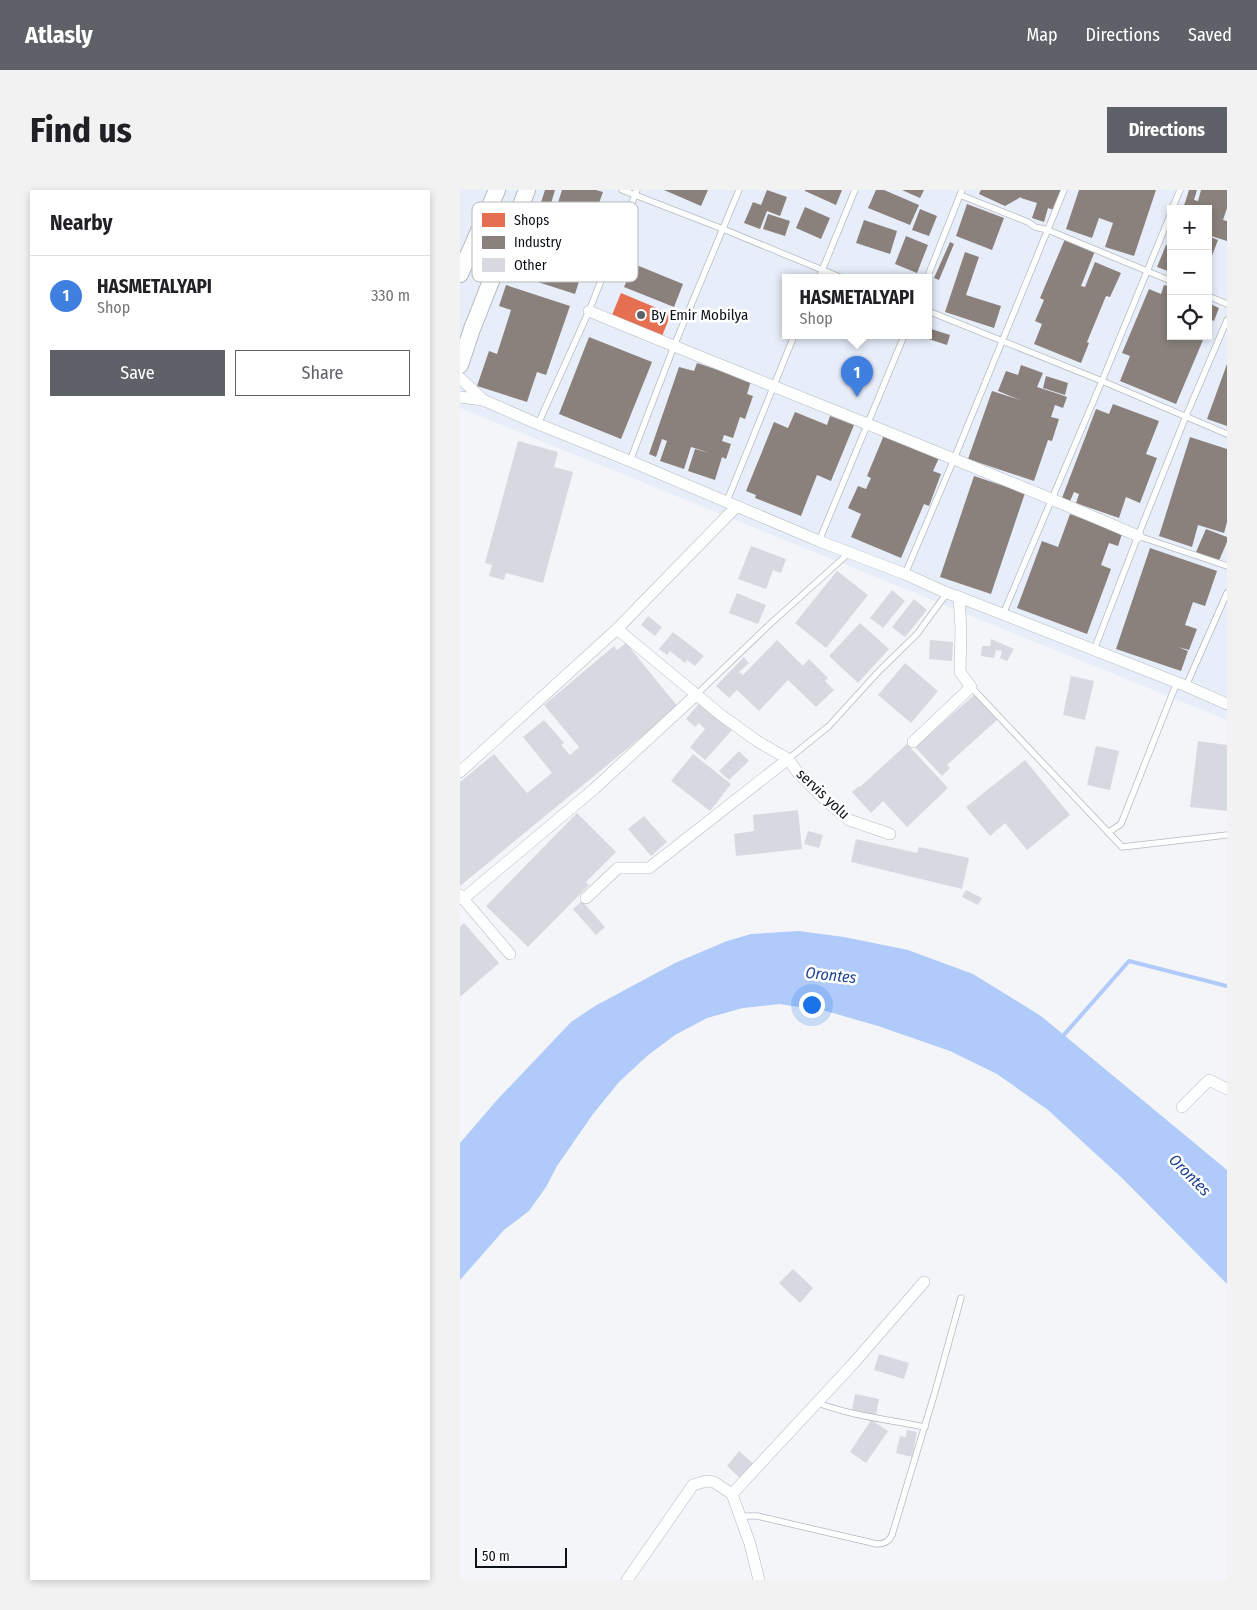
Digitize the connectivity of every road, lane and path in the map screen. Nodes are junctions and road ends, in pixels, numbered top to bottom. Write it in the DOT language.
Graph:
graph roads {
  1 [pos="496,190"];
  2 [pos="527,190"];
  3 [pos="622,190"];
  4 [pos="739,190"];
  5 [pos="855,190"];
  6 [pos="1064,190"];
  7 [pos="1180,190"];
  8 [pos="636,193"];
  9 [pos="961,193"];
  10 [pos="491,202"];
  11 [pos="522,202"];
  12 [pos="1174,205"];
  13 [pos="1167,223"];
  14 [pos="723,229"];
  15 [pos="1048,230"];
  16 [pos="472,246"];
  17 [pos="822,271"];
  18 [pos="1147,271"];
  19 [pos="460,274"];
  20 [pos="821,274"];
  21 [pos="831,274"];
  22 [pos="929,274"];
  23 [pos="1167,279"];
  24 [pos="491,282"];
  25 [pos="601,282"];
  26 [pos="1212,298"];
  27 [pos="1227,304"];
  28 [pos="589,311"];
  29 [pos="932,313"];
  30 [pos="1227,320"];
  31 [pos="793,339"];
  32 [pos="903,339"];
  33 [pos="1002,340"];
  34 [pos="674,346"];
  35 [pos="460,365"];
  36 [pos="460,378"];
  37 [pos="1102,381"];
  38 [pos="774,386"];
  39 [pos="460,396"];
  40 [pos="482,400"];
  41 [pos="1186,416"];
  42 [pos="538,424"];
  43 [pos="867,424"];
  44 [pos="1227,434"];
  45 [pos="954,458"];
  46 [pos="630,461"];
  47 [pos="1052,499"];
  48 [pos="732,504"];
  49 [pos="1138,536"];
  50 [pos="819,541"];
  51 [pos="850,552"];
  52 [pos="1227,566"];
  53 [pos="905,574"];
  54 [pos="947,593"];
  55 [pos="1227,593"];
  56 [pos="959,597"];
  57 [pos="1003,614"];
  58 [pos="617,629"];
  59 [pos="1094,650"];
  60 [pos="1182,684"];
  61 [pos="971,687"];
  62 [pos="696,695"];
  63 [pos="1227,704"];
  64 [pos="912,742"];
  65 [pos="788,760"];
  66 [pos="460,772"];
  67 [pos="1109,832"];
  68 [pos="890,834"];
  69 [pos="1227,835"];
  70 [pos="462,897"];
  71 [pos="586,898"];
  72 [pos="510,954"];
  73 [pos="1227,1088"];
  74 [pos="1182,1107"];
  75 [pos="924,1282"];
  76 [pos="961,1298"];
  77 [pos="818,1403"];
  78 [pos="925,1427"];
  79 [pos="732,1494"];
  80 [pos="740,1516"];
  81 [pos="627,1580"];
  82 [pos="759,1580"];
  1 -- 10 [label="street"];
  2 -- 11 [label="street"];
  3 -- 8 [label="lane"];
  4 -- 14 [label="lane"];
  5 -- 17 [label="lane"];
  6 -- 15 [label="lane"];
  7 -- 12 [label="lane"];
  8 -- 14 [label="lane"];
  9 -- 15 [label="lane"];
  9 -- 22 [label="lane"];
  13 -- 18 [label="lane"];
  14 -- 17 [label="lane"];
  14 -- 34 [label="lane"];
  15 -- 18 [label="lane"];
  15 -- 33 [label="lane"];
  16 -- 19 [label="street"];
  17 -- 20 [label="lane"];
  17 -- 21 [label="lane"];
  18 -- 23 [label="lane"];
  18 -- 37 [label="lane"];
  24 -- 35 [label="street"];
  25 -- 28 [label="lane"];
  26 -- 27 [label="lane"];
  28 -- 34 [label="street"];
  28 -- 42 [label="lane"];
  29 -- 33 [label="lane"];
  30 -- 41 [label="lane"];
  31 -- 38 [label="lane"];
  32 -- 43 [label="lane"];
  33 -- 37 [label="lane"];
  33 -- 45 [label="lane"];
  34 -- 38 [label="street"];
  34 -- 46 [label="lane"];
  36 -- 40 [label="street"];
  37 -- 41 [label="lane"];
  37 -- 47 [label="lane"];
  38 -- 43 [label="street"];
  38 -- 48 [label="lane"];
  39 -- 40 [label="street"];
  40 -- 42 [label="street"];
  41 -- 44 [label="lane"];
  41 -- 49 [label="lane"];
  42 -- 46 [label="street"];
  43 -- 45 [label="street"];
  43 -- 50 [label="lane"];
  45 -- 47 [label="street"];
  45 -- 53 [label="lane"];
  46 -- 48 [label="street"];
  47 -- 49 [label="street"];
  47 -- 57 [label="lane"];
  48 -- 50 [label="street"];
  48 -- 58 [label="street"];
  49 -- 52 [label="lane"];
  49 -- 59 [label="lane"];
  50 -- 51 [label="street"];
  51 -- 53 [label="street"];
  51 -- 62 [label="lane"];
  53 -- 54 [label="street"];
  54 -- 56 [label="street"];
  54 -- 65 [label="lane"];
  55 -- 60 [label="lane"];
  56 -- 57 [label="street"];
  56 -- 61 [label="street"];
  57 -- 59 [label="street"];
  58 -- 62 [label="street, servis yolu"];
  58 -- 66 [label="street"];
  59 -- 60 [label="street"];
  60 -- 63 [label="street"];
  60 -- 67 [label="lane"];
  61 -- 64 [label="street"];
  61 -- 67 [label="lane"];
  62 -- 65 [label="street, servis yolu"];
  62 -- 70 [label="street"];
  65 -- 68 [label="street, servis yolu"];
  65 -- 71 [label="street"];
  67 -- 69 [label="lane"];
  70 -- 72 [label="street"];
  73 -- 74 [label="street"];
  75 -- 77 [label="street"];
  76 -- 78 [label="lane"];
  77 -- 78 [label="lane"];
  77 -- 79 [label="street"];
  78 -- 80 [label="lane"];
  79 -- 80 [label="street"];
  79 -- 81 [label="street"];
  80 -- 82 [label="street"];
}
